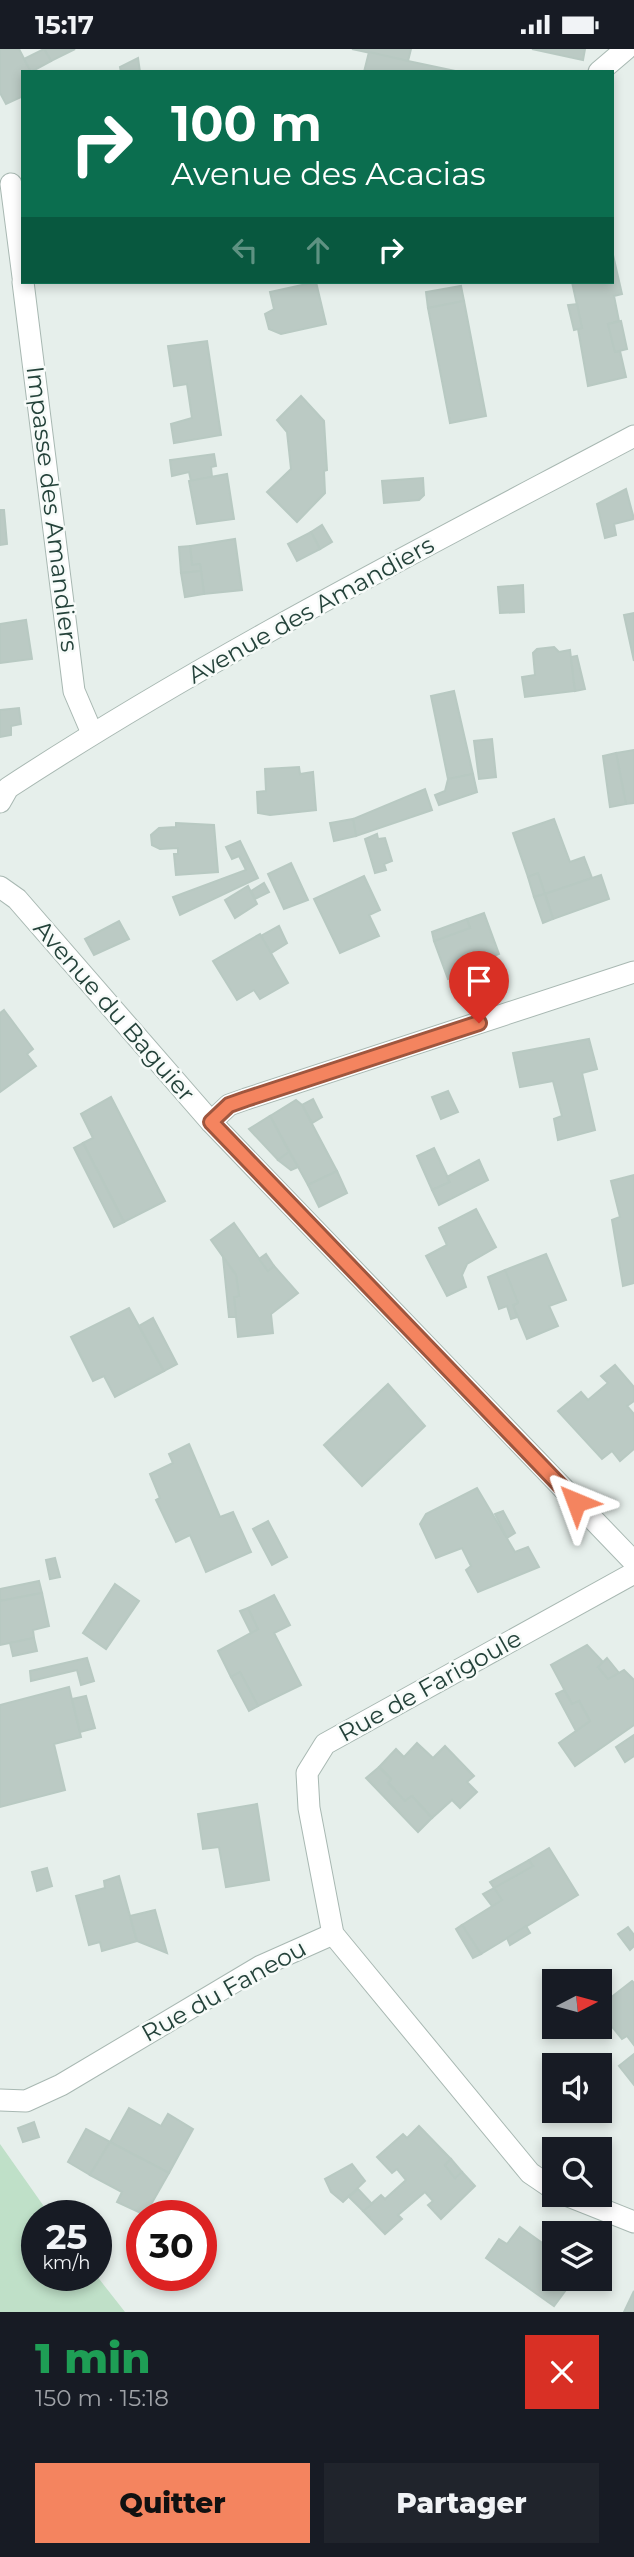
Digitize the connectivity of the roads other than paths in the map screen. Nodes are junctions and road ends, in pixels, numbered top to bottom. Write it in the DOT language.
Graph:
graph roads {
  1 [pos="626,49"];
  2 [pos="602,70"];
  3 [pos="11,184"];
  4 [pos="21,263"];
  5 [pos="24,284"];
  6 [pos="634,436"];
  7 [pos="92,733"];
  8 [pos="0,802"];
  9 [pos="0,887"];
  10 [pos="634,972"];
  11 [pos="211,1122"];
  12 [pos="634,1562"];
  13 [pos="634,1573"];
  14 [pos="333,1934"];
  15 [pos="0,2101"];
  16 [pos="542,2181"];
  17 [pos="596,2207"];
  18 [pos="634,2222"];
  1 -- 2 [label="street"];
  3 -- 4 [label="street, Impasse des Amandiers"];
  5 -- 7 [label="street, Impasse des Amandiers"];
  6 -- 7 [label="street, Avenue des Amandiers"];
  7 -- 8 [label="street, Avenue des Amandiers"];
  9 -- 11 [label="street, Avenue du Baguier"];
  10 -- 11 [label="street"];
  11 -- 12 [label="street, Avenue du Baguier"];
  13 -- 14 [label="street, Rue de Farigoule"];
  14 -- 15 [label="street, Rue du Faneou"];
  14 -- 16 [label="street, Rue du Faneou"];
  17 -- 18 [label="street"];
}
